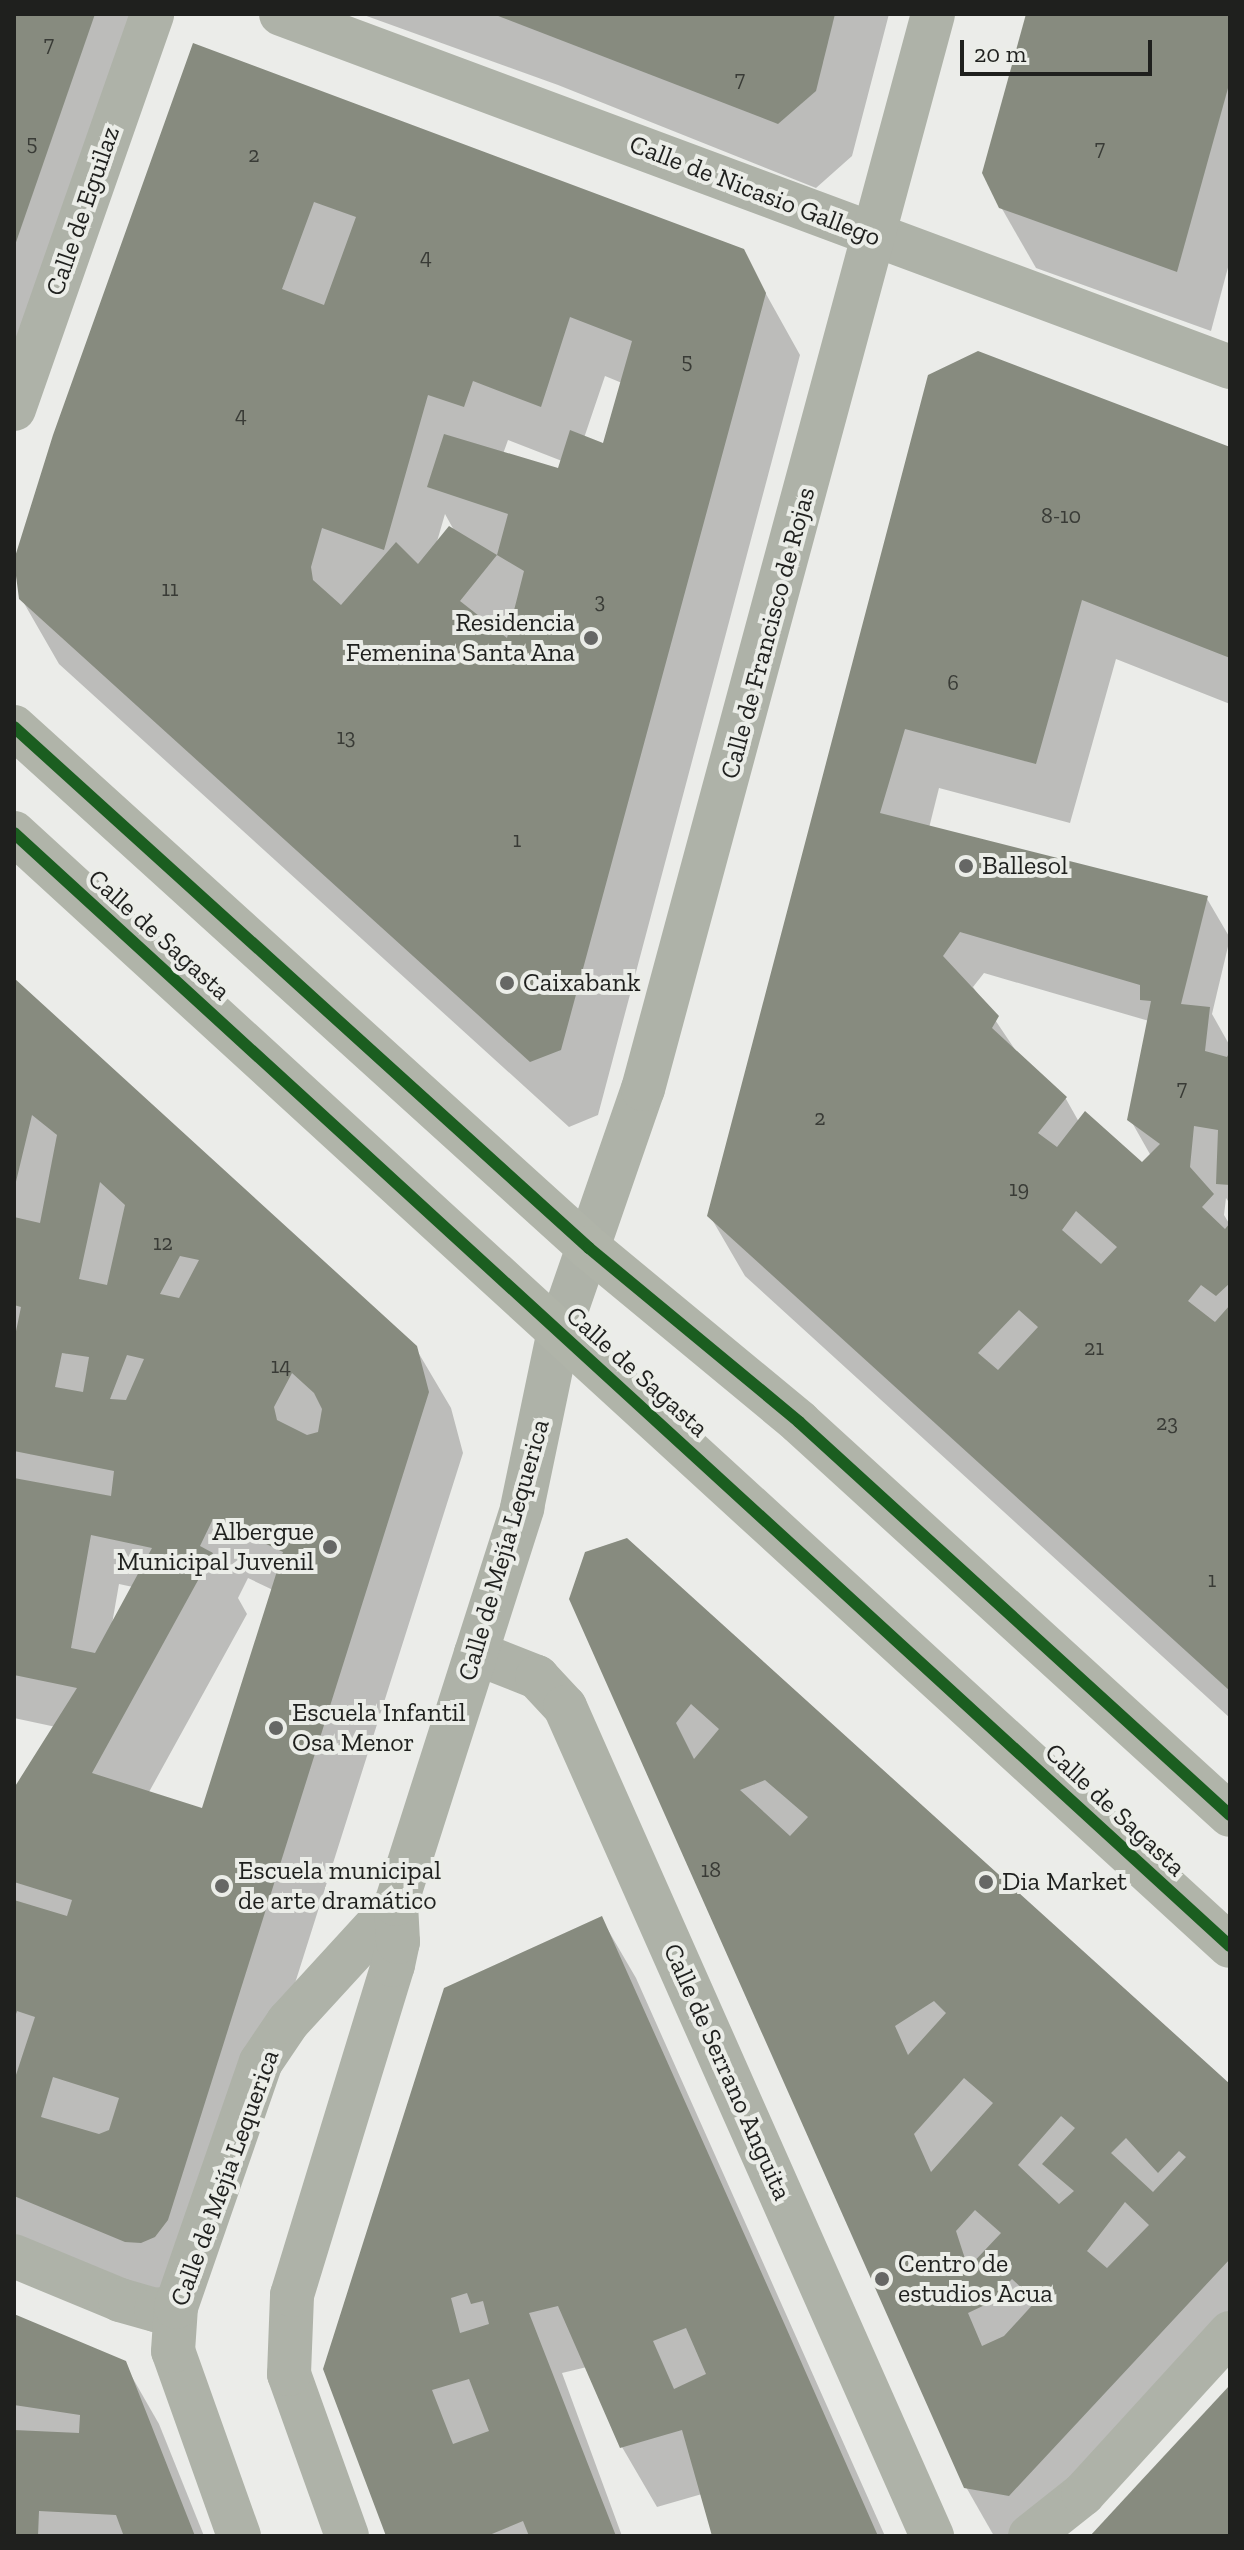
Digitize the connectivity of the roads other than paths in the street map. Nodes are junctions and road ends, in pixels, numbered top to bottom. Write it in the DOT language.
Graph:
graph roads {
  1 [pos="152,14"];
  2 [pos="281,14"];
  3 [pos="933,14"];
  4 [pos="875,236"];
  5 [pos="1230,367"];
  6 [pos="14,409"];
  7 [pos="14,727"];
  8 [pos="14,833"];
  9 [pos="589,1248"];
  10 [pos="559,1331"];
  11 [pos="476,1653"];
  12 [pos="1230,1815"];
  13 [pos="396,1904"];
  14 [pos="1230,1946"];
  15 [pos="14,2256"];
  16 [pos="176,2307"];
  17 [pos="1230,2333"];
  18 [pos="239,2536"];
  19 [pos="347,2536"];
  20 [pos="932,2536"];
  21 [pos="1030,2536"];
  1 -- 6 [label="street, Calle de Eguilaz"];
  2 -- 4 [label="street, Calle de Nicasio Gallego"];
  3 -- 4 [label="street, Calle de Francisco de Rojas"];
  4 -- 5 [label="street, Calle de Nicasio Gallego"];
  4 -- 9 [label="street, Calle de Francisco de Rojas"];
  7 -- 9 [label="main road"];
  8 -- 10 [label="main road, Calle de Sagasta"];
  9 -- 10 [label="street, Calle de Sagasta"];
  9 -- 12 [label="main road"];
  10 -- 11 [label="street, Calle de Mejía Lequerica"];
  10 -- 14 [label="main road, Calle de Sagasta"];
  11 -- 13 [label="street, Calle de Mejía Lequerica"];
  11 -- 20 [label="street, Calle de Serrano Anguita"];
  13 -- 16 [label="street, Calle de Mejía Lequerica"];
  13 -- 19 [label="street, Calle de Mejía Lequerica"];
  15 -- 16 [label="street"];
  16 -- 18 [label="street, Calle de Mejía Lequerica"];
  17 -- 21 [label="street"];
}
